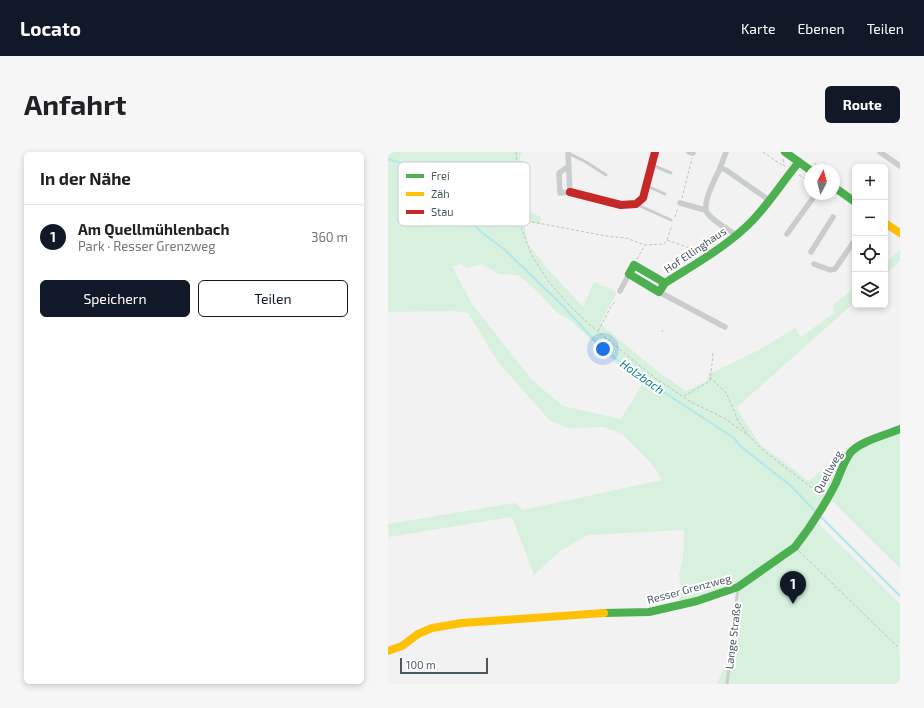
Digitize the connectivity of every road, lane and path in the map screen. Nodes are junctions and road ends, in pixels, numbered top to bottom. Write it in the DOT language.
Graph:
graph roads {
  1 [pos="516,152"];
  2 [pos="655,152"];
  3 [pos="726,152"];
  4 [pos="762,152"];
  5 [pos="785,152"];
  6 [pos="880,152"];
  7 [pos="568,153"];
  8 [pos="691,153"];
  9 [pos="517,162"];
  10 [pos="798,162"];
  11 [pos="652,165"];
  12 [pos="569,166"];
  13 [pos="784,166"];
  14 [pos="804,166"];
  15 [pos="900,166"];
  16 [pos="720,168"];
  17 [pos="671,173"];
  18 [pos="606,174"];
  19 [pos="647,186"];
  20 [pos="840,191"];
  21 [pos="570,192"];
  22 [pos="665,194"];
  23 [pos="769,200"];
  24 [pos="812,200"];
  25 [pos="852,200"];
  26 [pos="680,203"];
  27 [pos="636,204"];
  28 [pos="705,210"];
  29 [pos="833,217"];
  30 [pos="672,220"];
  31 [pos="530,222"];
  32 [pos="888,224"];
  33 [pos="522,226"];
  34 [pos="900,233"];
  35 [pos="787,234"];
  36 [pos="736,235"];
  37 [pos="667,240"];
  38 [pos="645,245"];
  39 [pos="852,245"];
  40 [pos="811,252"];
  41 [pos="709,255"];
  42 [pos="814,264"];
  43 [pos="634,265"];
  44 [pos="629,274"];
  45 [pos="665,283"];
  46 [pos="620,290"];
  47 [pos="659,292"];
  48 [pos="615,302"];
  49 [pos="725,327"];
  50 [pos="598,332"];
  51 [pos="712,351"];
  52 [pos="710,377"];
  53 [pos="683,396"];
  54 [pos="900,429"];
  55 [pos="749,436"];
  56 [pos="826,499"];
  57 [pos="795,547"];
  58 [pos="738,587"];
  59 [pos="900,649"];
  60 [pos="388,651"];
  61 [pos="727,684"];
  1 -- 9 [label="path"];
  2 -- 11 [label="street"];
  3 -- 16 [label="street"];
  4 -- 13 [label="path"];
  5 -- 10 [label="street"];
  6 -- 15 [label="street"];
  7 -- 12 [label="street"];
  7 -- 18 [label="lane"];
  8 -- 26 [label="path"];
  10 -- 14 [label="street"];
  10 -- 23 [label="street, Hof Ellinghaus"];
  11 -- 17 [label="lane"];
  11 -- 19 [label="street"];
  12 -- 21 [label="street"];
  12 -- 21 [label="street"];
  16 -- 23 [label="street"];
  16 -- 28 [label="street"];
  19 -- 22 [label="lane"];
  19 -- 27 [label="street"];
  20 -- 25 [label="street"];
  21 -- 27 [label="street"];
  23 -- 36 [label="street, Hof Ellinghaus"];
  24 -- 35 [label="street"];
  26 -- 28 [label="street, Hof Ellinghaus"];
  26 -- 37 [label="path"];
  27 -- 30 [label="lane"];
  28 -- 36 [label="street, Hof Ellinghaus"];
  29 -- 40 [label="street"];
  31 -- 38 [label="path"];
  32 -- 34 [label="street"];
  33 -- 50 [label="path"];
  36 -- 41 [label="street, Hof Ellinghaus"];
  37 -- 38 [label="path"];
  37 -- 41 [label="path"];
  38 -- 43 [label="path"];
  39 -- 42 [label="street"];
  41 -- 45 [label="street, Hof Ellinghaus"];
  43 -- 44 [label="street"];
  43 -- 45 [label="street, Hof Ellinghaus"];
  44 -- 46 [label="street"];
  44 -- 47 [label="street"];
  45 -- 47 [label="street, Hof Ellinghaus"];
  47 -- 49 [label="street"];
  48 -- 50 [label="path"];
  50 -- 53 [label="path"];
  51 -- 52 [label="path"];
  52 -- 53 [label="path"];
  52 -- 55 [label="path"];
  53 -- 55 [label="path"];
  54 -- 56 [label="street, Quellweg"];
  55 -- 56 [label="path"];
  56 -- 57 [label="street, Quellweg"];
  57 -- 58 [label="street, Resser Grenzweg"];
  57 -- 59 [label="path"];
  58 -- 60 [label="street, Resser Grenzweg"];
  58 -- 61 [label="lane, Lange Straße"];
}
